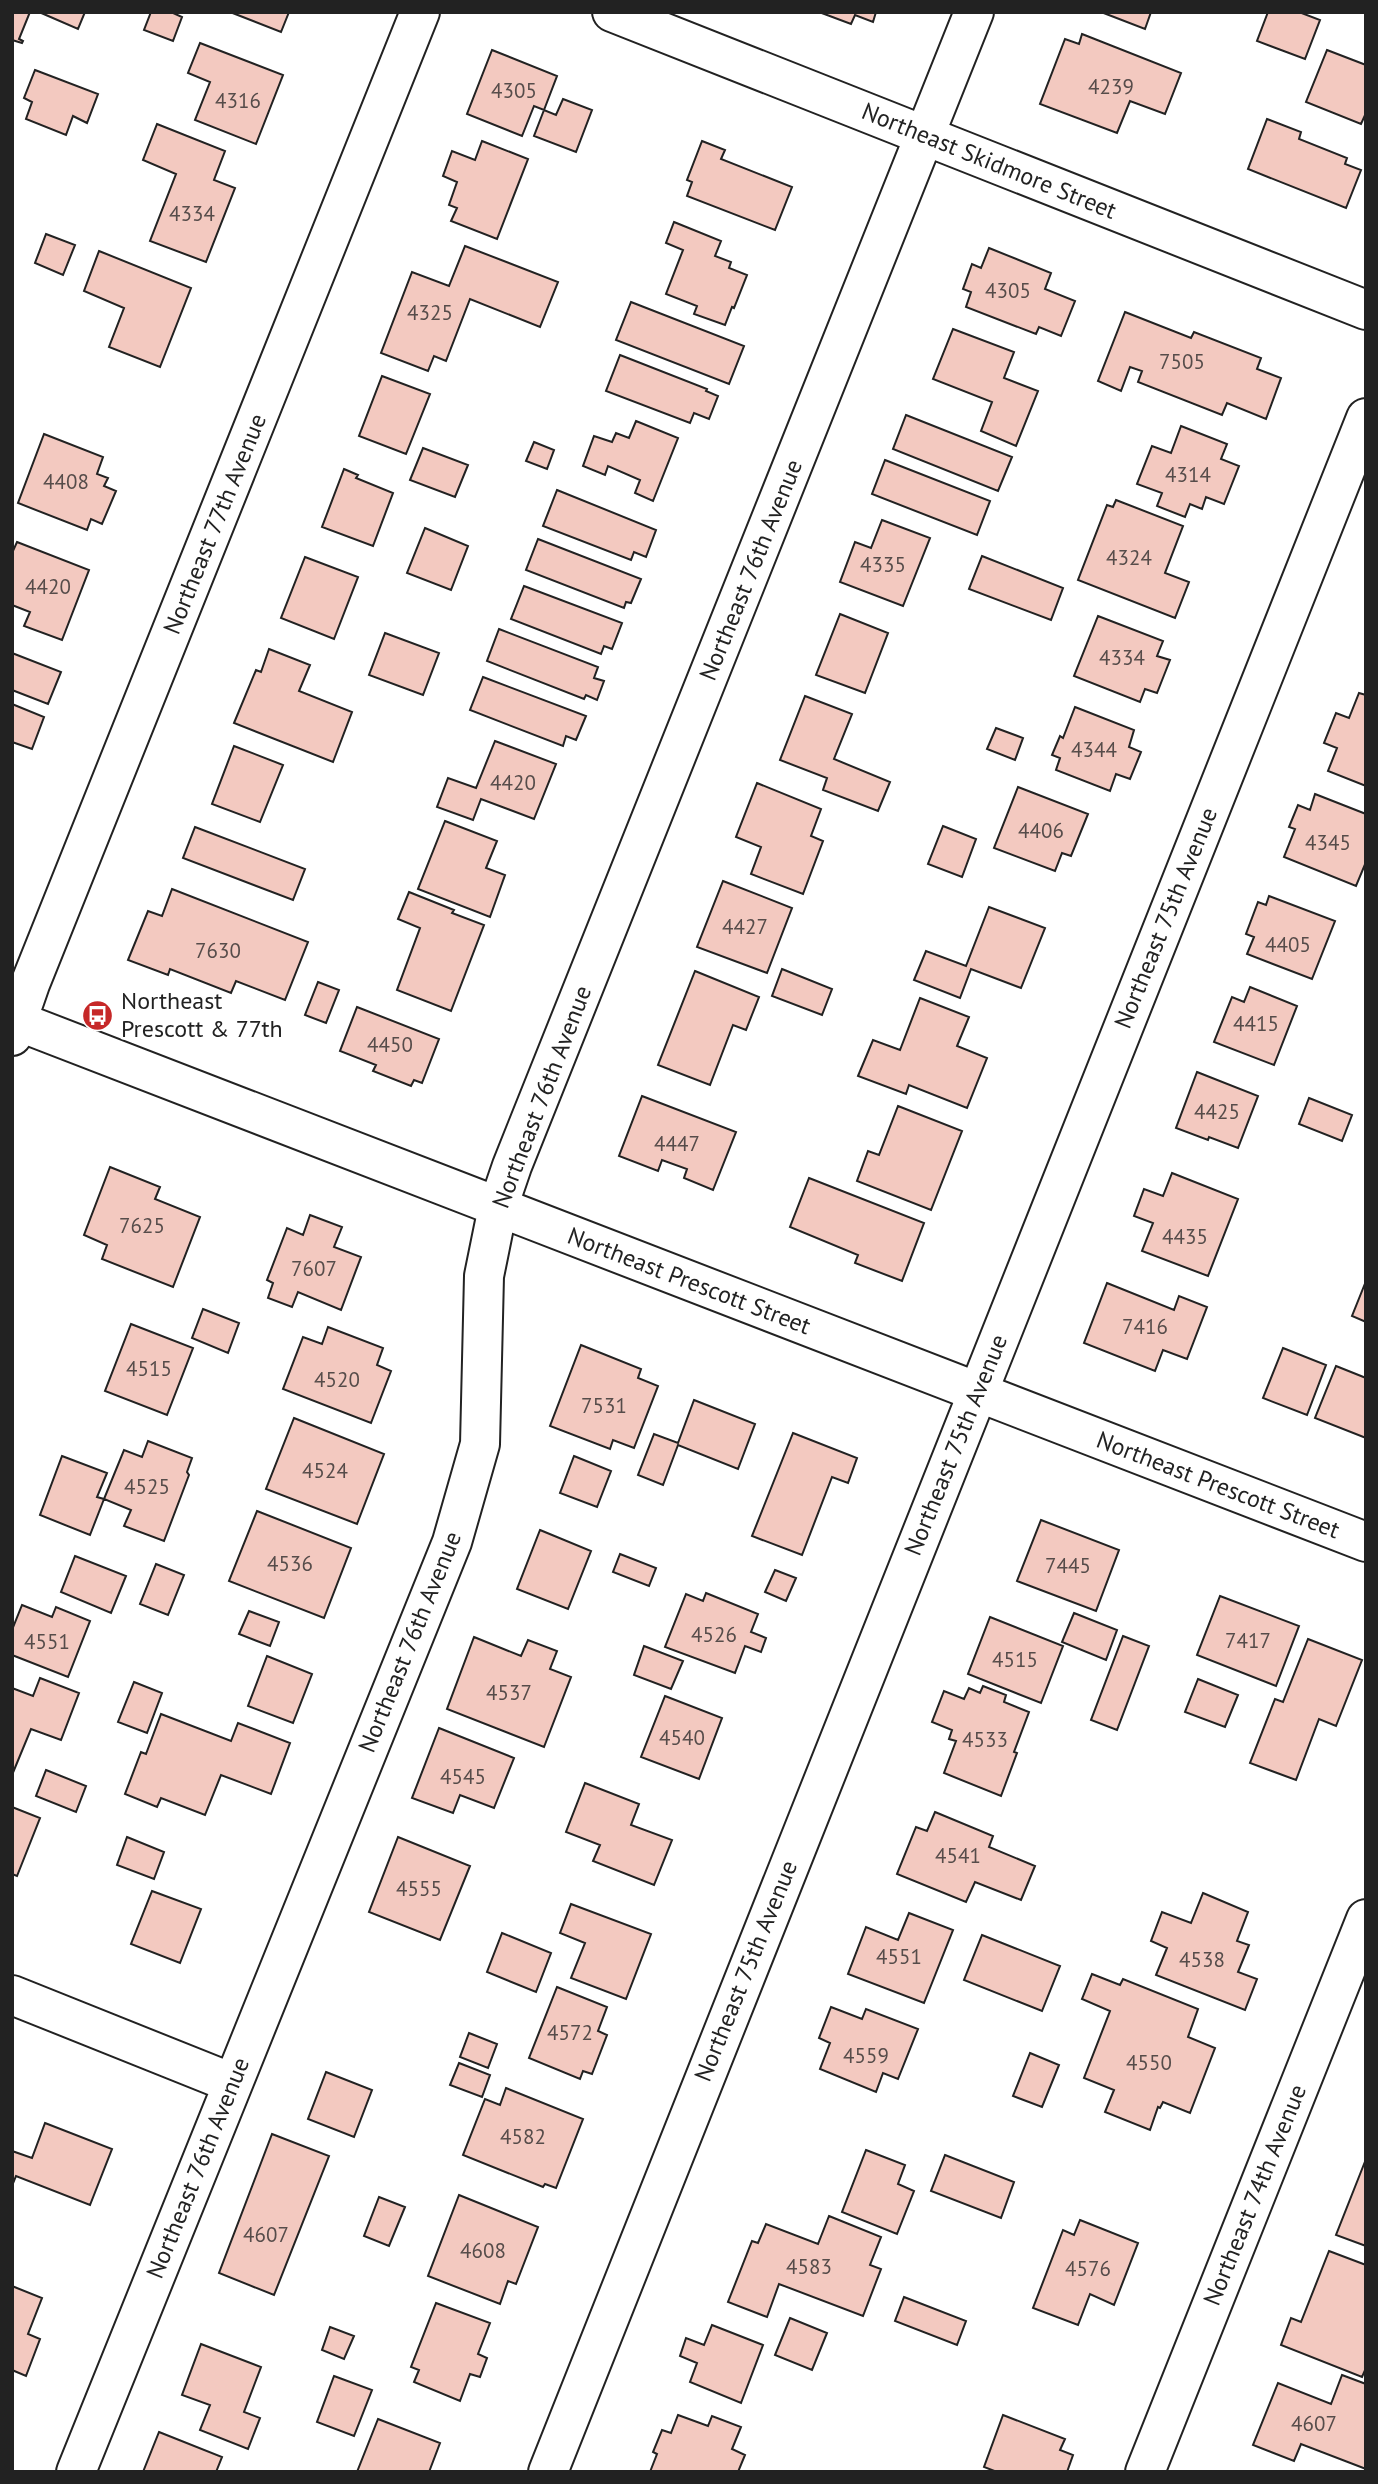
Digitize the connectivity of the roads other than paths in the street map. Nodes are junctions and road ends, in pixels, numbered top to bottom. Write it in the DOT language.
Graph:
graph roads {
  1 [pos="420,12"];
  2 [pos="612,12"];
  3 [pos="974,12"];
  4 [pos="925,136"];
  5 [pos="1366,310"];
  6 [pos="1366,418"];
  7 [pos="14,1025"];
  8 [pos="498,1208"];
  9 [pos="977,1392"];
  10 [pos="1366,1542"];
  11 [pos="1366,1919"];
  12 [pos="12,1996"];
  13 [pos="232,2083"];
  14 [pos="76,2472"];
  15 [pos="548,2472"];
  16 [pos="1145,2472"];
  1 -- 7 [label="street, Northeast 77th Avenue"];
  2 -- 4 [label="street, Northeast Skidmore Street"];
  3 -- 4 [label="street, Northeast 76th Avenue"];
  4 -- 5 [label="street, Northeast Skidmore Street"];
  4 -- 8 [label="street, Northeast 76th Avenue"];
  6 -- 9 [label="street, Northeast 75th Avenue"];
  7 -- 8 [label="street, Northeast Prescott Street"];
  8 -- 9 [label="street, Northeast Prescott Street"];
  8 -- 13 [label="street, Northeast 76th Avenue"];
  9 -- 10 [label="street, Northeast Prescott Street"];
  9 -- 15 [label="street, Northeast 75th Avenue"];
  11 -- 16 [label="street, Northeast 74th Avenue"];
  12 -- 13 [label="street"];
  13 -- 14 [label="street, Northeast 76th Avenue"];
}
